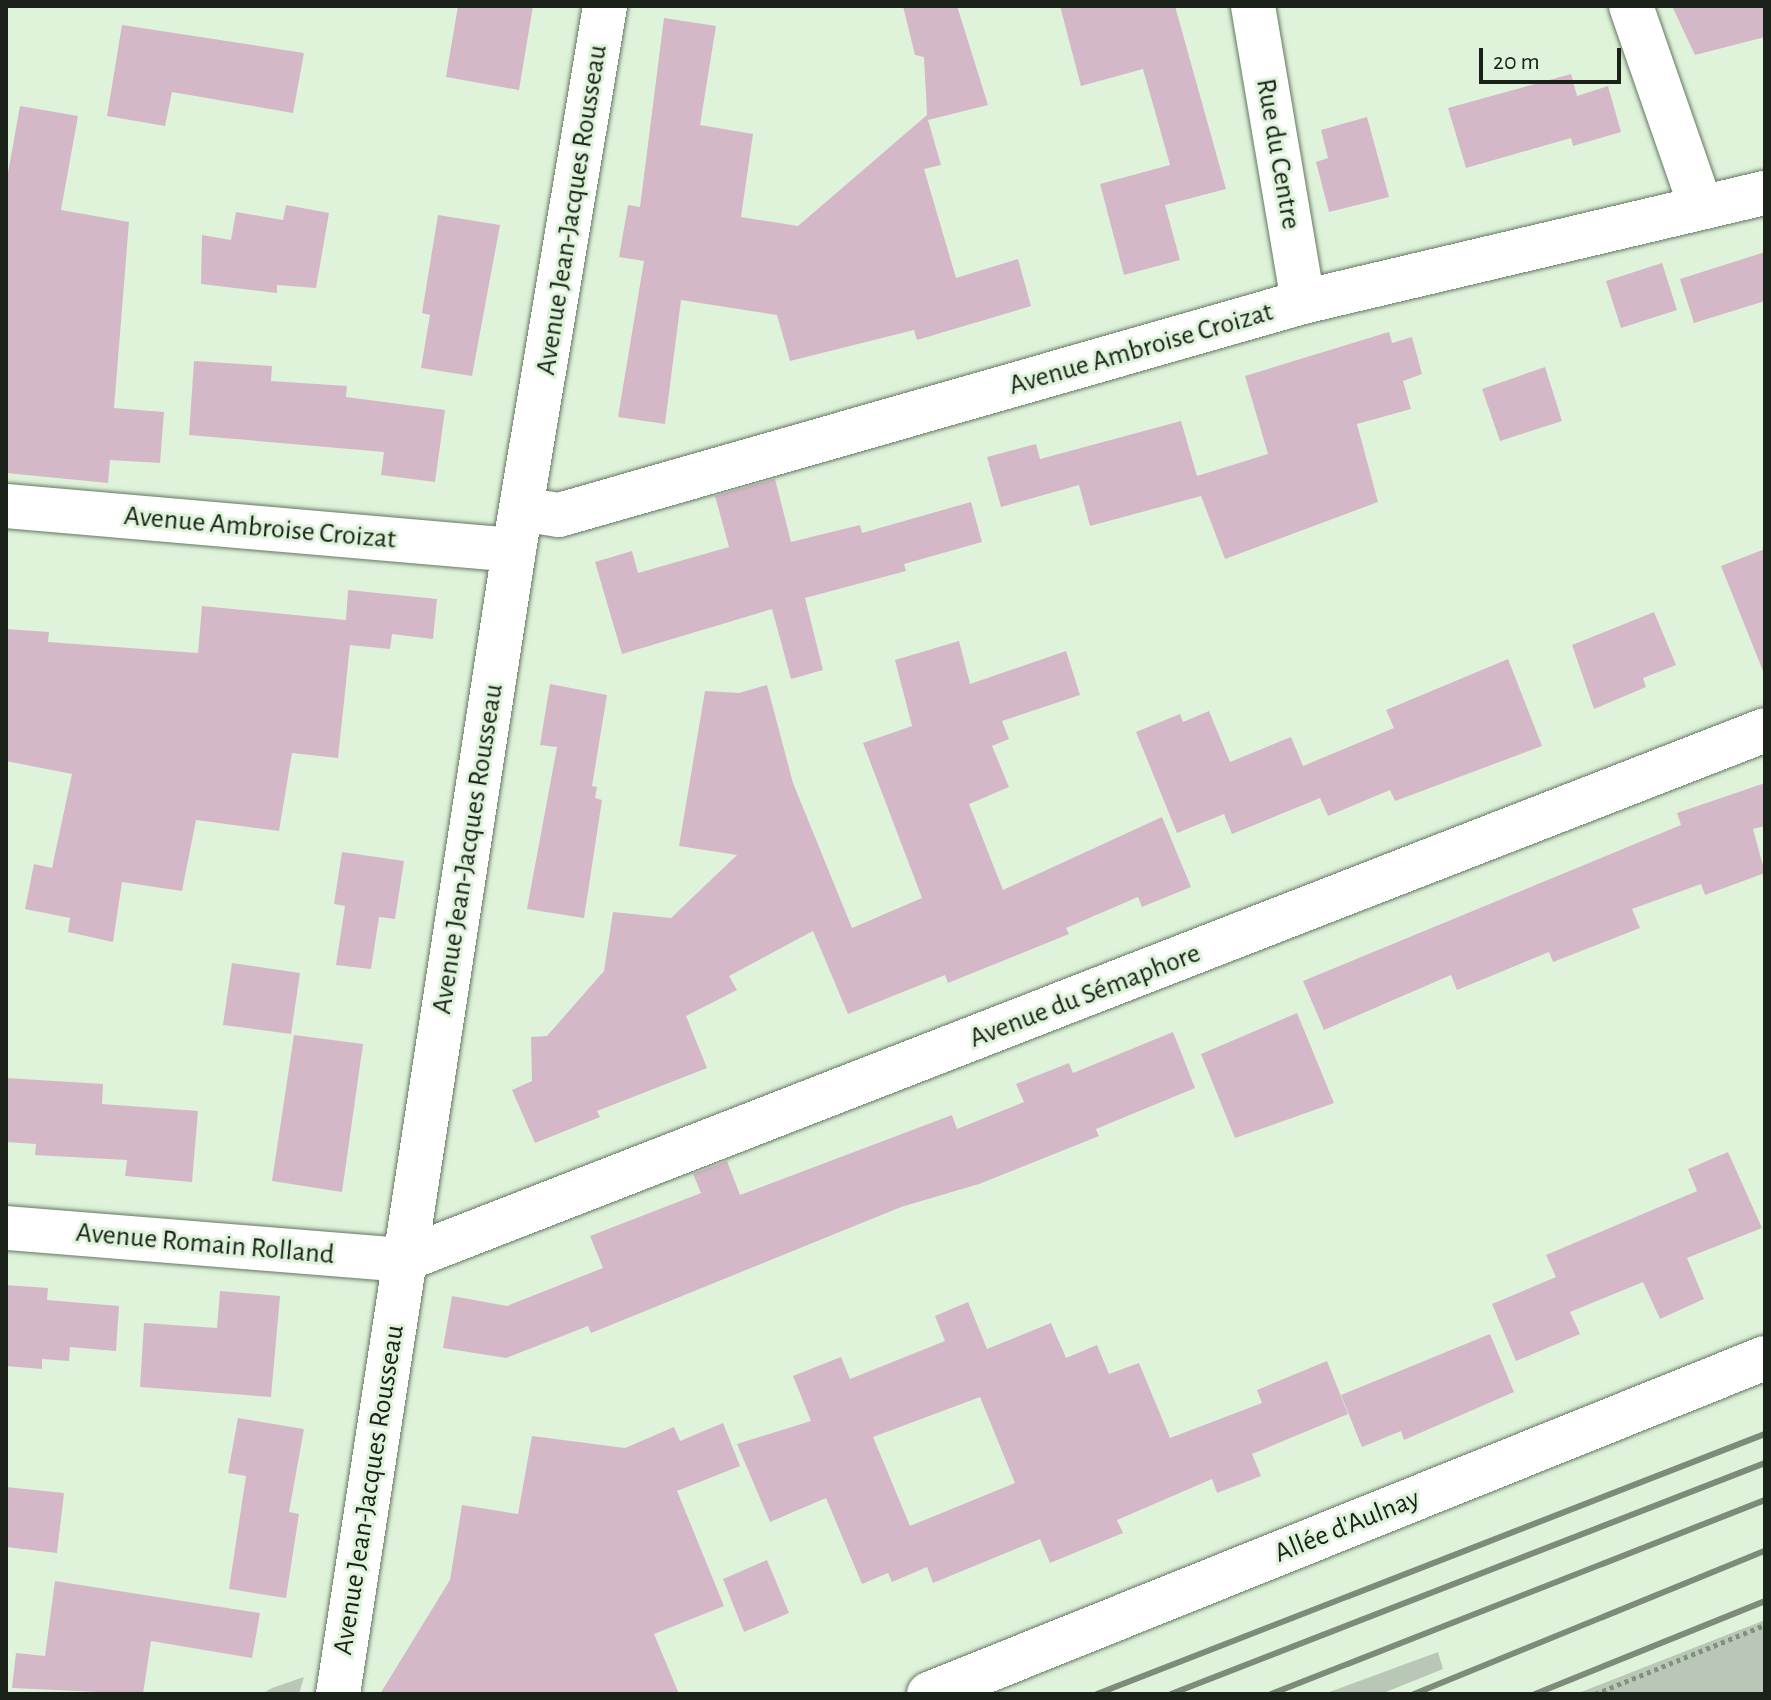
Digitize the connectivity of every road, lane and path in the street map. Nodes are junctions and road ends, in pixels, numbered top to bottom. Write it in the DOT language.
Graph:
graph roads {
  1 [pos="605,6"];
  2 [pos="1253,6"];
  3 [pos="1631,6"];
  4 [pos="1765,193"];
  5 [pos="1701,207"];
  6 [pos="1303,302"];
  7 [pos="6,506"];
  8 [pos="518,530"];
  9 [pos="1765,730"];
  10 [pos="6,1228"];
  11 [pos="403,1260"];
  12 [pos="1765,1358"];
  13 [pos="1765,1625"];
  14 [pos="338,1694"];
  15 [pos="929,1694"];
  16 [pos="1595,1694"];
  1 -- 8 [label="street, Avenue Jean-Jacques Rousseau"];
  2 -- 6 [label="street, Rue du Centre"];
  3 -- 5 [label="street"];
  4 -- 5 [label="street, Avenue Ambroise Croizat"];
  5 -- 6 [label="street, Avenue Ambroise Croizat"];
  6 -- 8 [label="street, Avenue Ambroise Croizat"];
  7 -- 8 [label="street, Avenue Ambroise Croizat"];
  8 -- 11 [label="street, Avenue Jean-Jacques Rousseau"];
  9 -- 11 [label="street, Avenue du Sémaphore"];
  10 -- 11 [label="street, Avenue Romain Rolland"];
  11 -- 14 [label="street, Avenue Jean-Jacques Rousseau"];
  12 -- 15 [label="street, Allée d'Aulnay"];
  13 -- 16 [label="path"];
}
